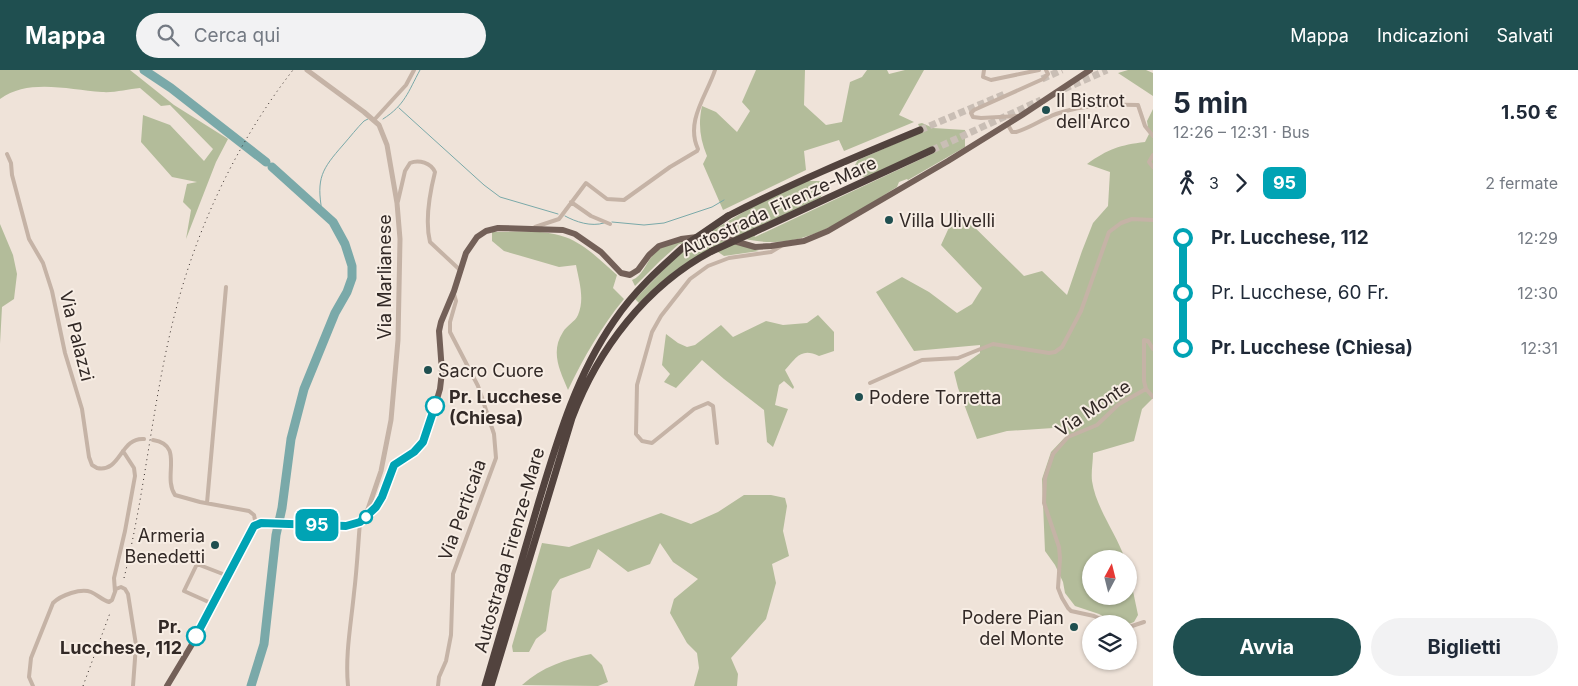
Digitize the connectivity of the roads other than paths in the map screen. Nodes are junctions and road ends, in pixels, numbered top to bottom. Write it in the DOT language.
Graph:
graph roads {
  1 [pos="307,70"];
  2 [pos="414,70"];
  3 [pos="715,70"];
  4 [pos="984,70"];
  5 [pos="1039,70"];
  6 [pos="1046,70"];
  7 [pos="1090,70"];
  8 [pos="1022,116"];
  9 [pos="374,120"];
  10 [pos="1008,124"];
  11 [pos="920,130"];
  12 [pos="1153,136"];
  13 [pos="932,150"];
  14 [pos="7,154"];
  15 [pos="1153,155"];
  16 [pos="1153,167"];
  17 [pos="571,202"];
  18 [pos="397,203"];
  19 [pos="1153,220"];
  20 [pos="610,224"];
  21 [pos="532,228"];
  22 [pos="783,245"];
  23 [pos="460,270"];
  24 [pos="226,287"];
  25 [pos="454,292"];
  26 [pos="1153,349"];
  27 [pos="870,383"];
  28 [pos="1146,389"];
  29 [pos="1153,397"];
  30 [pos="144,439"];
  31 [pos="153,440"];
  32 [pos="717,443"];
  33 [pos="123,451"];
  34 [pos="118,457"];
  35 [pos="129,460"];
  36 [pos="207,503"];
  37 [pos="362,520"];
  38 [pos="256,525"];
  39 [pos="228,576"];
  40 [pos="115,592"];
  41 [pos="213,604"];
  42 [pos="1089,615"];
  43 [pos="1144,622"];
  44 [pos="1137,624"];
  45 [pos="33,686"];
  46 [pos="132,686"];
  47 [pos="167,686"];
  48 [pos="348,686"];
  49 [pos="438,686"];
  50 [pos="484,686"];
  51 [pos="491,686"];
  1 -- 9 [label="street, Via Marlianese"];
  2 -- 9 [label="street"];
  3 -- 17 [label="street"];
  4 -- 5 [label="street"];
  6 -- 8 [label="street"];
  7 -- 8 [label="main road"];
  8 -- 10 [label="main road"];
  9 -- 18 [label="street, Via Marlianese"];
  10 -- 12 [label="street"];
  10 -- 22 [label="main road"];
  11 -- 50 [label="highway, Autostrada Firenze-Mare, bridge"];
  13 -- 51 [label="highway, Autostrada Firenze-Mare, bridge"];
  14 -- 34 [label="street, Via Palazzi"];
  15 -- 16 [label="street"];
  17 -- 20 [label="street"];
  17 -- 21 [label="street"];
  18 -- 23 [label="street"];
  18 -- 37 [label="street, Via Marlianese"];
  19 -- 27 [label="street"];
  21 -- 22 [label="main road"];
  21 -- 23 [label="main road"];
  22 -- 32 [label="street"];
  23 -- 25 [label="main road"];
  24 -- 36 [label="street"];
  25 -- 37 [label="main road"];
  25 -- 49 [label="street, Via Perticaia"];
  26 -- 28 [label="street, Via Monte"];
  28 -- 29 [label="street"];
  28 -- 42 [label="street, Via Monte"];
  30 -- 33 [label="street, Via Palazzi"];
  31 -- 36 [label="street"];
  33 -- 34 [label="street, Via Palazzi"];
  33 -- 35 [label="street"];
  34 -- 35 [label="street"];
  35 -- 40 [label="street"];
  36 -- 38 [label="street"];
  37 -- 38 [label="main road"];
  37 -- 48 [label="street"];
  38 -- 39 [label="main road"];
  39 -- 41 [label="main road"];
  39 -- 41 [label="street"];
  40 -- 45 [label="street"];
  40 -- 46 [label="street"];
  41 -- 47 [label="main road"];
  43 -- 44 [label="street"];
}
